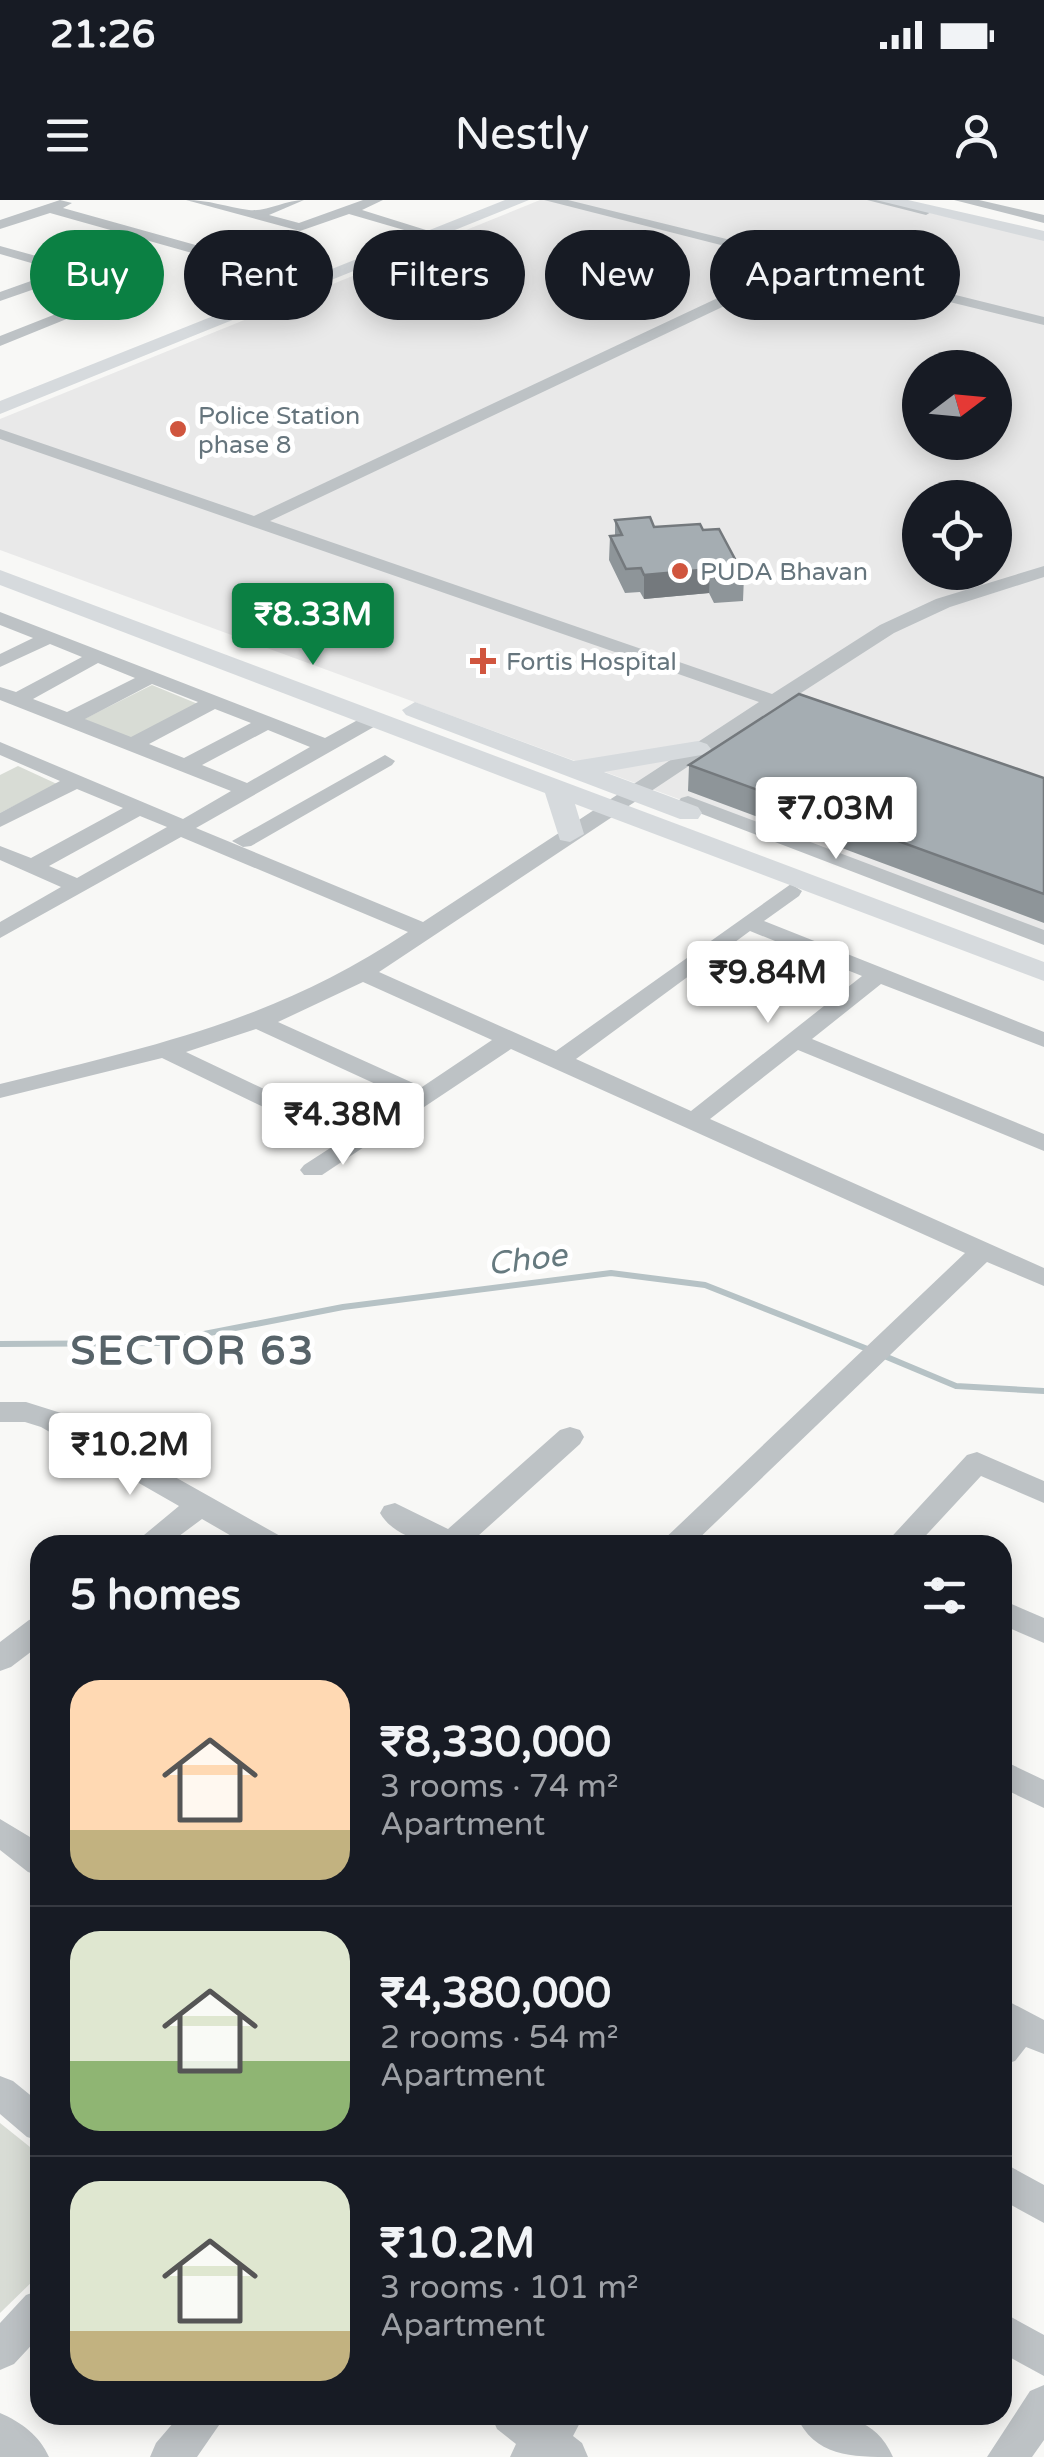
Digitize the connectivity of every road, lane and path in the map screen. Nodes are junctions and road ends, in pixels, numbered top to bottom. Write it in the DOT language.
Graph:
graph roads {
  1 [pos="72,200"];
  2 [pos="194,200"];
  3 [pos="297,200"];
  4 [pos="376,200"];
  5 [pos="520,200"];
  6 [pos="552,200"];
  7 [pos="585,200"];
  8 [pos="874,200"];
  9 [pos="885,200"];
  10 [pos="922,200"];
  11 [pos="962,200"];
  12 [pos="48,208"];
  13 [pos="348,210"];
  14 [pos="254,216"];
  15 [pos="1044,218"];
  16 [pos="0,225"];
  17 [pos="418,230"];
  18 [pos="447,230"];
  19 [pos="710,233"];
  20 [pos="1044,234"];
  21 [pos="710,236"];
  22 [pos="184,245"];
  23 [pos="4,254"];
  24 [pos="30,260"];
  25 [pos="30,286"];
  26 [pos="960,295"];
  27 [pos="0,297"];
  28 [pos="1031,312"];
  29 [pos="710,313"];
  30 [pos="55,320"];
  31 [pos="221,320"];
  32 [pos="1044,321"];
  33 [pos="0,341"];
  34 [pos="0,408"];
  35 [pos="0,423"];
  36 [pos="0,434"];
  37 [pos="272,521"];
  38 [pos="0,561"];
  39 [pos="1044,571"];
  40 [pos="0,578"];
  41 [pos="0,618"];
  42 [pos="49,637"];
  43 [pos="98,656"];
  44 [pos="0,661"];
  45 [pos="151,678"];
  46 [pos="727,684"];
  47 [pos="8,696"];
  48 [pos="781,696"];
  49 [pos="213,702"];
  50 [pos="68,720"];
  51 [pos="372,720"];
  52 [pos="267,723"];
  53 [pos="738,724"];
  54 [pos="132,745"];
  55 [pos="324,745"];
  56 [pos="0,748"];
  57 [pos="692,753"];
  58 [pos="21,758"];
  59 [pos="385,761"];
  60 [pos="185,766"];
  61 [pos="0,768"];
  62 [pos="565,780"];
  63 [pos="76,781"];
  64 [pos="247,790"];
  65 [pos="632,792"];
  66 [pos="139,808"];
  67 [pos="688,808"];
  68 [pos="607,809"];
  69 [pos="0,822"];
  70 [pos="656,826"];
  71 [pos="184,827"];
  72 [pos="574,830"];
  73 [pos="243,842"];
  74 [pos="0,852"];
  75 [pos="32,866"];
  76 [pos="78,887"];
  77 [pos="791,891"];
  78 [pos="748,923"];
  79 [pos="434,925"];
  80 [pos="0,931"];
  81 [pos="1044,938"];
  82 [pos="1044,951"];
  83 [pos="1044,972"];
  84 [pos="362,973"];
  85 [pos="878,975"];
  86 [pos="256,1021"];
  87 [pos="510,1040"];
  88 [pos="794,1040"];
  89 [pos="1044,1040"];
  90 [pos="162,1050"];
  91 [pos="558,1061"];
  92 [pos="0,1091"];
  93 [pos="422,1096"];
  94 [pos="693,1121"];
  95 [pos="356,1142"];
  96 [pos="1044,1143"];
  97 [pos="313,1170"];
  98 [pos="983,1252"];
  99 [pos="1044,1278"];
  100 [pos="0,1412"];
  101 [pos="570,1437"];
  102 [pos="1044,1493"];
  103 [pos="201,1504"];
  104 [pos="394,1514"];
  105 [pos="160,1535"];
  106 [pos="255,1535"];
  107 [pos="433,1535"];
  108 [pos="462,1535"];
  109 [pos="683,1535"];
  110 [pos="908,1535"];
  111 [pos="1012,1616"];
  112 [pos="1044,1632"];
  113 [pos="30,1636"];
  114 [pos="0,1659"];
  115 [pos="1012,1778"];
  116 [pos="1044,1795"];
  117 [pos="1,1834"];
  118 [pos="30,1855"];
  119 [pos="0,2092"];
  120 [pos="30,2117"];
  121 [pos="1012,2185"];
  122 [pos="1044,2206"];
  123 [pos="30,2318"];
  124 [pos="1012,2336"];
  125 [pos="0,2350"];
  126 [pos="1044,2357"];
  127 [pos="1044,2405"];
  128 [pos="198,2425"];
  129 [pos="829,2425"];
  130 [pos="0,2432"];
  131 [pos="28,2457"];
  132 [pos="171,2457"];
  133 [pos="872,2457"];
  134 [pos="1008,2457"];
  1 -- 12 [label="street"];
  2 -- 14 [label="street"];
  3 -- 14 [label="street"];
  4 -- 13 [label="street"];
  5 -- 18 [label="main road"];
  6 -- 21 [label="street"];
  7 -- 19 [label="street"];
  8 -- 20 [label="street"];
  9 -- 20 [label="main road"];
  10 -- 20 [label="main road"];
  11 -- 15 [label="street"];
  12 -- 16 [label="street"];
  12 -- 22 [label="street"];
  13 -- 14 [label="street"];
  13 -- 17 [label="street"];
  23 -- 24 [label="street"];
  25 -- 27 [label="street"];
  26 -- 28 [label="street"];
  28 -- 32 [label="street"];
  29 -- 37 [label="street"];
  30 -- 33 [label="street"];
  31 -- 34 [label="main road"];
  35 -- 37 [label="street"];
  36 -- 37 [label="street"];
  37 -- 46 [label="street"];
  37 -- 48 [label="street"];
  38 -- 62 [label="main road"];
  39 -- 48 [label="street"];
  40 -- 51 [label="main road"];
  41 -- 42 [label="street"];
  42 -- 43 [label="street"];
  42 -- 44 [label="street"];
  43 -- 45 [label="street"];
  43 -- 47 [label="street"];
  45 -- 49 [label="street"];
  45 -- 50 [label="street"];
  46 -- 48 [label="street"];
  46 -- 53 [label="street"];
  47 -- 50 [label="street"];
  48 -- 53 [label="street"];
  48 -- 53 [label="street"];
  49 -- 52 [label="street"];
  49 -- 54 [label="street"];
  50 -- 54 [label="street"];
  51 -- 55 [label="street"];
  51 -- 62 [label="main road"];
  52 -- 55 [label="street"];
  52 -- 60 [label="street"];
  53 -- 57 [label="street"];
  54 -- 60 [label="street"];
  55 -- 64 [label="street"];
  56 -- 58 [label="street"];
  57 -- 62 [label="main road"];
  57 -- 65 [label="street"];
  57 -- 67 [label="main road"];
  58 -- 61 [label="street"];
  58 -- 63 [label="street"];
  59 -- 73 [label="street"];
  60 -- 64 [label="street"];
  62 -- 65 [label="main road"];
  62 -- 68 [label="main road"];
  62 -- 72 [label="main road"];
  63 -- 66 [label="street"];
  63 -- 69 [label="street"];
  64 -- 71 [label="street"];
  65 -- 67 [label="main road"];
  65 -- 68 [label="street"];
  66 -- 71 [label="street"];
  66 -- 75 [label="street"];
  67 -- 81 [label="street"];
  67 -- 82 [label="main road"];
  68 -- 70 [label="main road"];
  68 -- 72 [label="street"];
  70 -- 72 [label="main road"];
  70 -- 83 [label="main road"];
  71 -- 73 [label="street"];
  71 -- 76 [label="street"];
  71 -- 79 [label="street"];
  72 -- 79 [label="street"];
  73 -- 79 [label="street"];
  74 -- 75 [label="street"];
  75 -- 76 [label="street"];
  76 -- 80 [label="street"];
  77 -- 78 [label="street"];
  78 -- 85 [label="street"];
  78 -- 91 [label="street"];
  79 -- 84 [label="street"];
  84 -- 86 [label="street"];
  84 -- 87 [label="street"];
  85 -- 88 [label="street"];
  85 -- 89 [label="street"];
  86 -- 90 [label="street"];
  86 -- 93 [label="street"];
  87 -- 91 [label="street"];
  87 -- 93 [label="street"];
  88 -- 94 [label="street"];
  88 -- 96 [label="street"];
  90 -- 92 [label="street"];
  90 -- 95 [label="street"];
  91 -- 94 [label="street"];
  93 -- 95 [label="street"];
  94 -- 98 [label="street"];
  95 -- 97 [label="street"];
  98 -- 99 [label="street"];
  98 -- 109 [label="street"];
  100 -- 103 [label="street"];
  101 -- 108 [label="street"];
  102 -- 110 [label="street"];
  103 -- 105 [label="street"];
  103 -- 106 [label="street"];
  104 -- 107 [label="street"];
  111 -- 112 [label="street"];
  113 -- 114 [label="street"];
  115 -- 116 [label="street"];
  117 -- 118 [label="street"];
  119 -- 120 [label="street"];
  121 -- 122 [label="street"];
  123 -- 125 [label="street"];
  124 -- 126 [label="street"];
  127 -- 134 [label="street"];
  128 -- 132 [label="street"];
  129 -- 133 [label="street"];
  130 -- 131 [label="street"];
}
